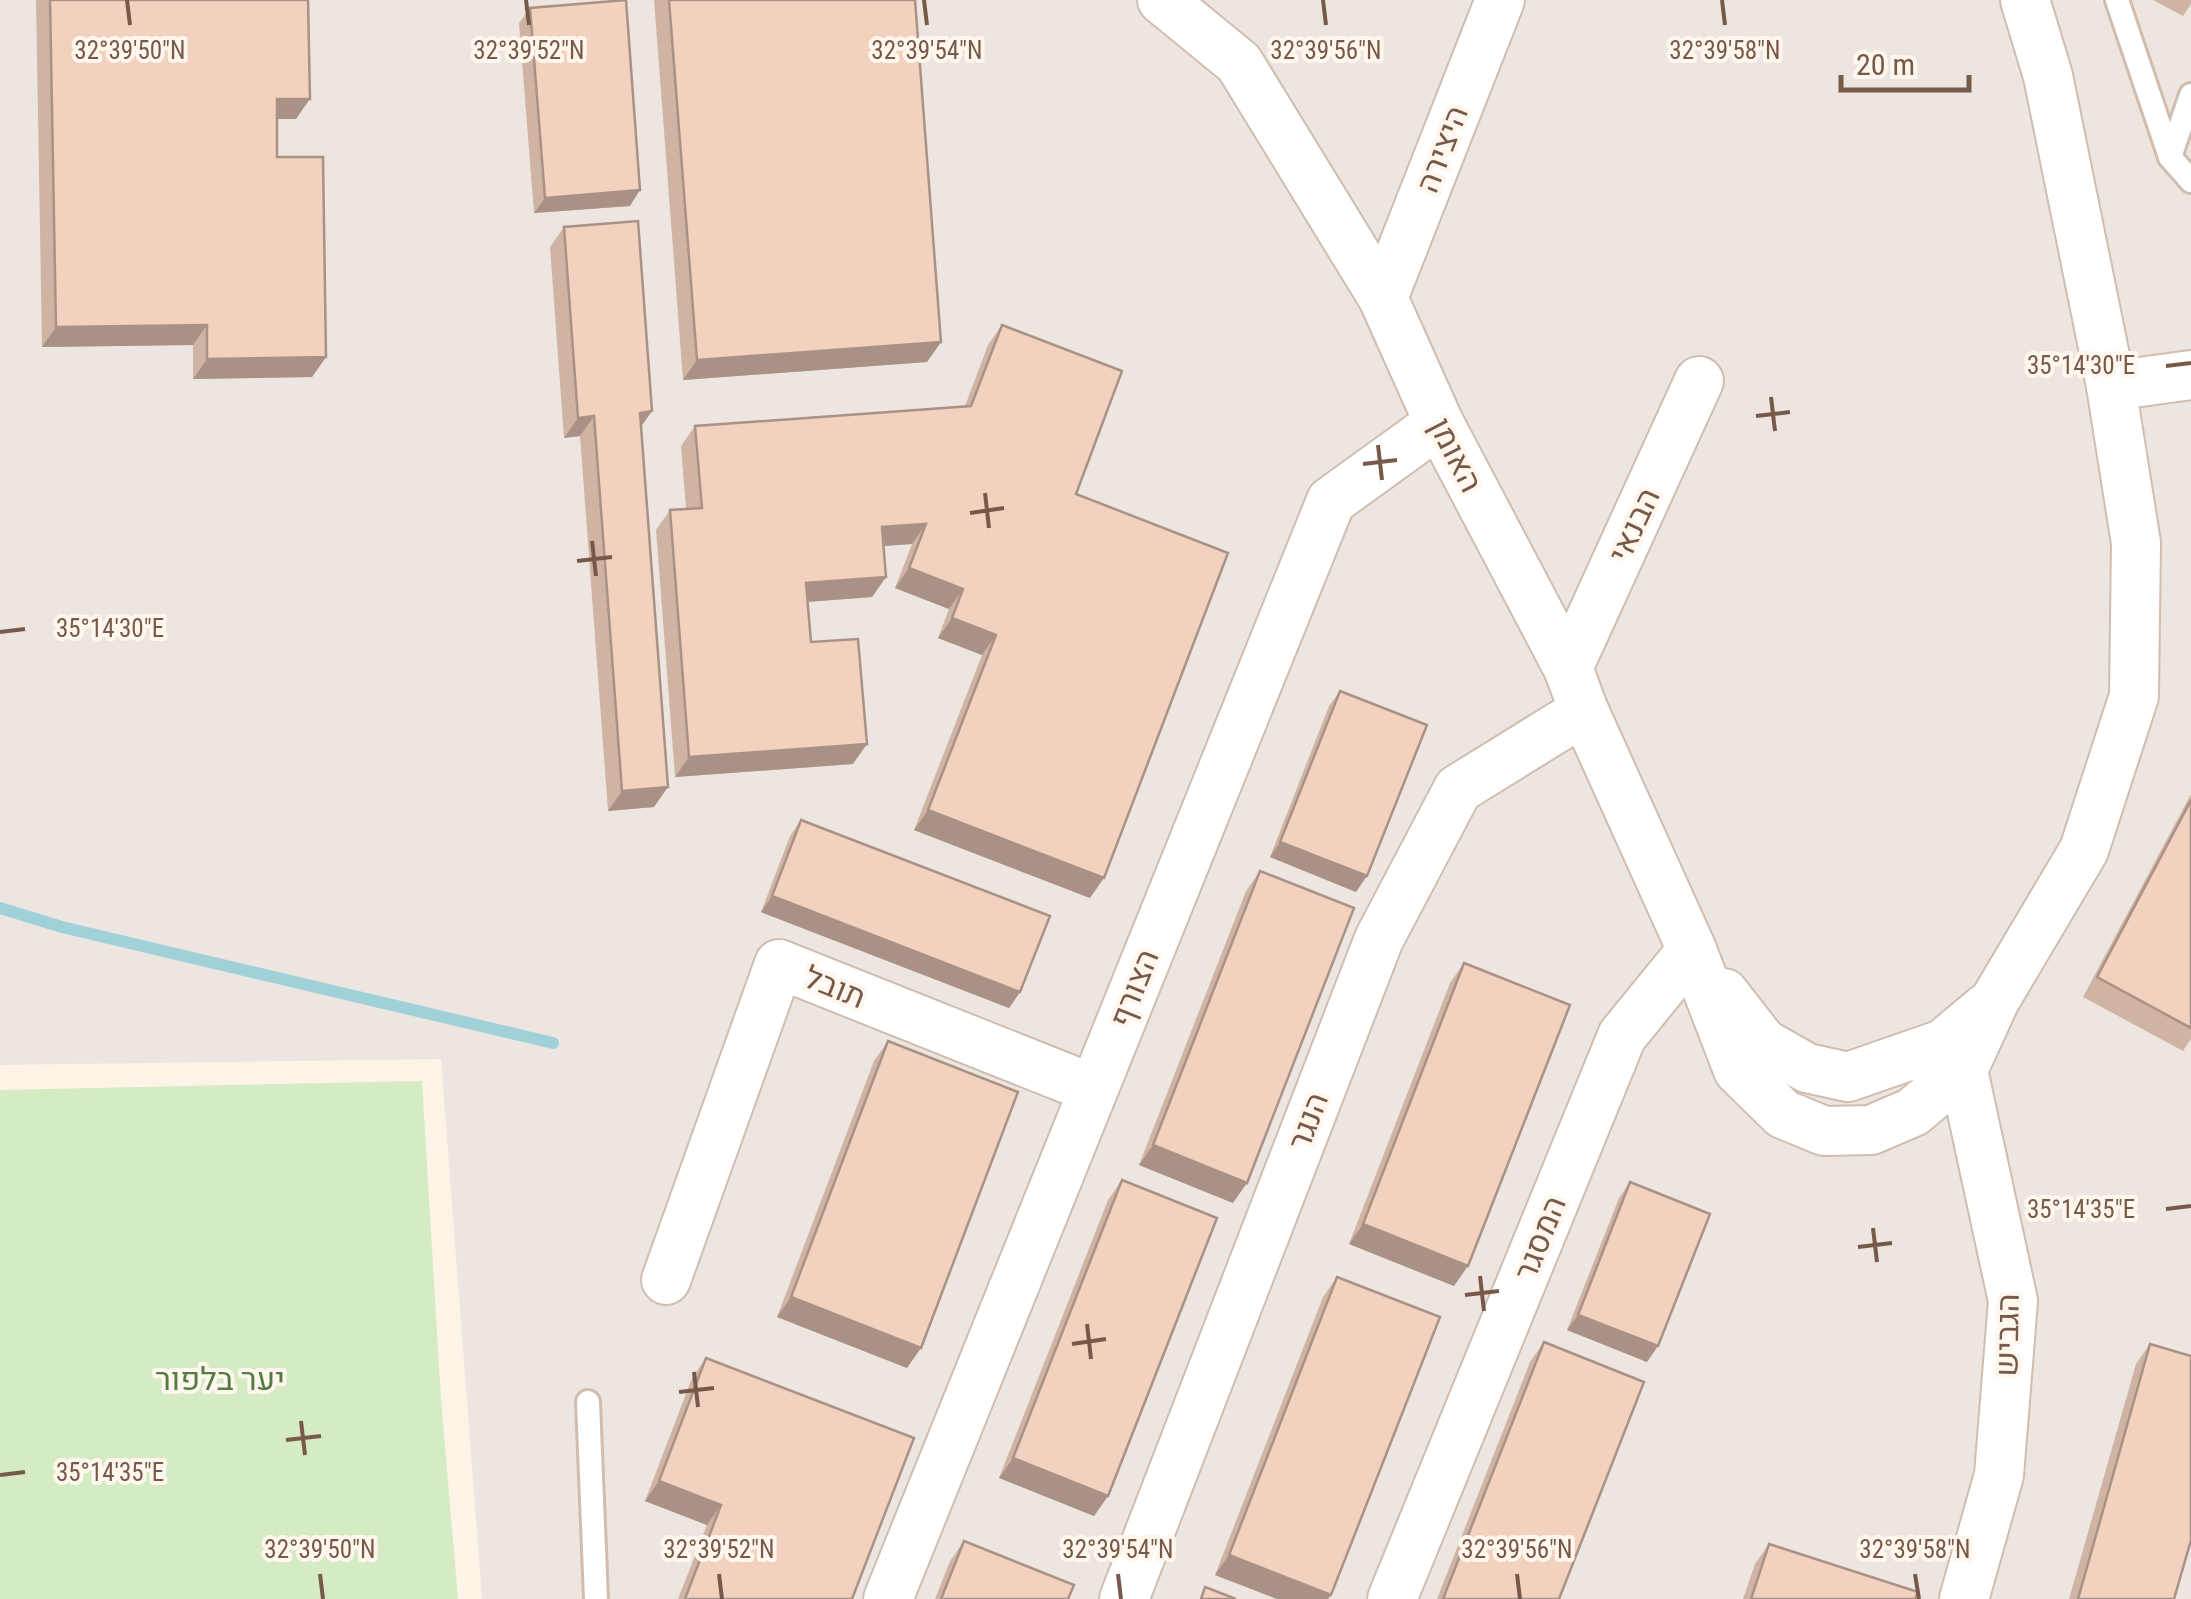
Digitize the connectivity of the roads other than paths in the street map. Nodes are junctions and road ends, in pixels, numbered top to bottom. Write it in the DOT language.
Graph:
graph roads {
  1 [pos="1162,0"];
  2 [pos="1500,0"];
  3 [pos="2026,0"];
  4 [pos="2046,0"];
  5 [pos="2117,0"];
  6 [pos="2048,76"];
  7 [pos="2191,95"];
  8 [pos="2170,156"];
  9 [pos="2191,181"];
  10 [pos="1383,298"];
  11 [pos="2191,375"];
  12 [pos="1699,381"];
  13 [pos="2111,386"];
  14 [pos="1439,423"];
  15 [pos="1576,690"];
  16 [pos="1692,950"];
  17 [pos="1995,1000"];
  18 [pos="1962,1070"];
  19 [pos="1093,1089"];
  20 [pos="666,1280"];
  21 [pos="588,1402"];
  22 [pos="596,1599"];
  23 [pos="888,1599"];
  24 [pos="1124,1599"];
  25 [pos="1392,1599"];
  26 [pos="1964,1599"];
  1 -- 10 [label="street, האומן"];
  2 -- 10 [label="street, היצירה"];
  3 -- 6 [label="street"];
  4 -- 6 [label="street"];
  5 -- 8 [label="lane"];
  6 -- 13 [label="street"];
  7 -- 8 [label="lane"];
  8 -- 9 [label="lane"];
  10 -- 14 [label="street, האומן"];
  11 -- 13 [label="street"];
  12 -- 15 [label="street, הבנאי"];
  13 -- 17 [label="street"];
  14 -- 15 [label="street, האומן"];
  14 -- 19 [label="street, הצורף"];
  15 -- 16 [label="street, האומן"];
  15 -- 24 [label="street, הנגר"];
  16 -- 17 [label="street"];
  16 -- 18 [label="street"];
  16 -- 25 [label="street, המסגר"];
  17 -- 18 [label="street"];
  18 -- 26 [label="street, הגביש"];
  19 -- 20 [label="street, תובל"];
  19 -- 23 [label="street, הצורף"];
  21 -- 22 [label="lane"];
}
